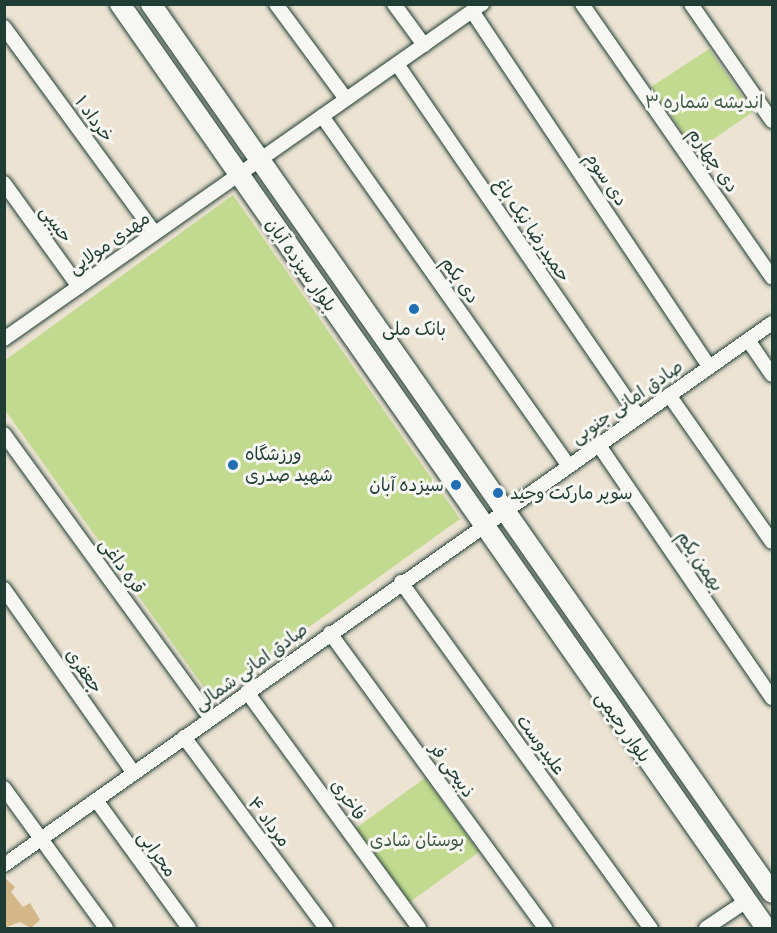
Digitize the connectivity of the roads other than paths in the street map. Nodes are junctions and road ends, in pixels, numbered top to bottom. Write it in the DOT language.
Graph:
graph roads {
  1 [pos="120,4"];
  2 [pos="151,4"];
  3 [pos="276,4"];
  4 [pos="394,4"];
  5 [pos="582,4"];
  6 [pos="692,4"];
  7 [pos="477,8"];
  8 [pos="4,27"];
  9 [pos="424,45"];
  10 [pos="397,64"];
  11 [pos="346,99"];
  12 [pos="322,116"];
  13 [pos="772,121"];
  14 [pos="259,160"];
  15 [pos="236,176"];
  16 [pos="4,183"];
  17 [pos="155,233"];
  18 [pos="772,277"];
  19 [pos="79,287"];
  20 [pos="772,323"];
  21 [pos="5,338"];
  22 [pos="748,340"];
  23 [pos="709,367"];
  24 [pos="772,375"];
  25 [pos="669,395"];
  26 [pos="638,416"];
  27 [pos="4,434"];
  28 [pos="598,444"];
  29 [pos="568,465"];
  30 [pos="503,511"];
  31 [pos="482,525"];
  32 [pos="772,542"];
  33 [pos="401,582"];
  34 [pos="4,590"];
  35 [pos="330,633"];
  36 [pos="247,692"];
  37 [pos="772,698"];
  38 [pos="210,718"];
  39 [pos="184,737"];
  40 [pos="134,773"];
  41 [pos="4,788"];
  42 [pos="96,800"];
  43 [pos="41,839"];
  44 [pos="4,865"];
  45 [pos="770,886"];
  46 [pos="745,902"];
  47 [pos="106,928"];
  48 [pos="189,928"];
  49 [pos="326,928"];
  50 [pos="419,928"];
  51 [pos="545,928"];
  52 [pos="651,928"];
  53 [pos="706,928"];
  54 [pos="766,928"];
  1 -- 15 [label="main road, بلوار سیزده آبان"];
  2 -- 14 [label="main road, بلوار سیزده آبان"];
  3 -- 11 [label="street"];
  4 -- 9 [label="street"];
  5 -- 18 [label="street, دی چهارم"];
  6 -- 13 [label="street"];
  7 -- 9 [label="street"];
  7 -- 23 [label="street, دی سوم"];
  8 -- 17 [label="street, خرداد ۱"];
  9 -- 10 [label="street"];
  10 -- 11 [label="street"];
  10 -- 26 [label="street, حمیدرضا نیک باغ"];
  11 -- 12 [label="street"];
  12 -- 14 [label="street"];
  12 -- 29 [label="street, دی یکم"];
  14 -- 15 [label="street, مهدی مولایی"];
  14 -- 30 [label="main road, بلوار سیزده آبان"];
  15 -- 17 [label="street, مهدی مولایی"];
  15 -- 31 [label="main road, بلوار سیزده آبان"];
  16 -- 19 [label="street, حبیبی"];
  17 -- 19 [label="street, مهدی مولایی"];
  19 -- 21 [label="street, مهدی مولایی"];
  20 -- 22 [label="street, صادق امانی جنوبی"];
  22 -- 23 [label="street, صادق امانی جنوبی"];
  22 -- 24 [label="street"];
  23 -- 25 [label="street, صادق امانی جنوبی"];
  25 -- 26 [label="street, صادق امانی جنوبی"];
  25 -- 32 [label="street"];
  26 -- 28 [label="street, صادق امانی جنوبی"];
  27 -- 38 [label="street, قره داغی"];
  28 -- 29 [label="street, صادق امانی جنوبی"];
  28 -- 37 [label="street, بهمن یکم"];
  29 -- 30 [label="street, صادق امانی جنوبی"];
  30 -- 31 [label="street, صادق امانی جنوبی"];
  30 -- 45 [label="main road, بلوار رحیمی"];
  31 -- 33 [label="street, صادق امانی شمالی"];
  31 -- 46 [label="main road, بلوار رحیمی"];
  33 -- 35 [label="street, صادق امانی شمالی"];
  33 -- 52 [label="street, علیدوست"];
  34 -- 40 [label="street, جعفری"];
  35 -- 36 [label="street, صادق امانی شمالی"];
  35 -- 51 [label="street, ذبیحی فر"];
  36 -- 38 [label="street, صادق امانی شمالی"];
  36 -- 50 [label="street, فاخری"];
  38 -- 39 [label="street, صادق امانی شمالی"];
  39 -- 40 [label="street, صادق امانی شمالی"];
  39 -- 49 [label="street, مرداد ۴"];
  40 -- 42 [label="street, صادق امانی شمالی"];
  41 -- 43 [label="street"];
  42 -- 43 [label="street, صادق امانی شمالی"];
  42 -- 48 [label="street, محرابی"];
  43 -- 44 [label="street, صادق امانی شمالی"];
  43 -- 47 [label="street"];
  45 -- 46 [label="main road"];
  46 -- 53 [label="street"];
  46 -- 54 [label="main road, بلوار رحیمی"];
}
